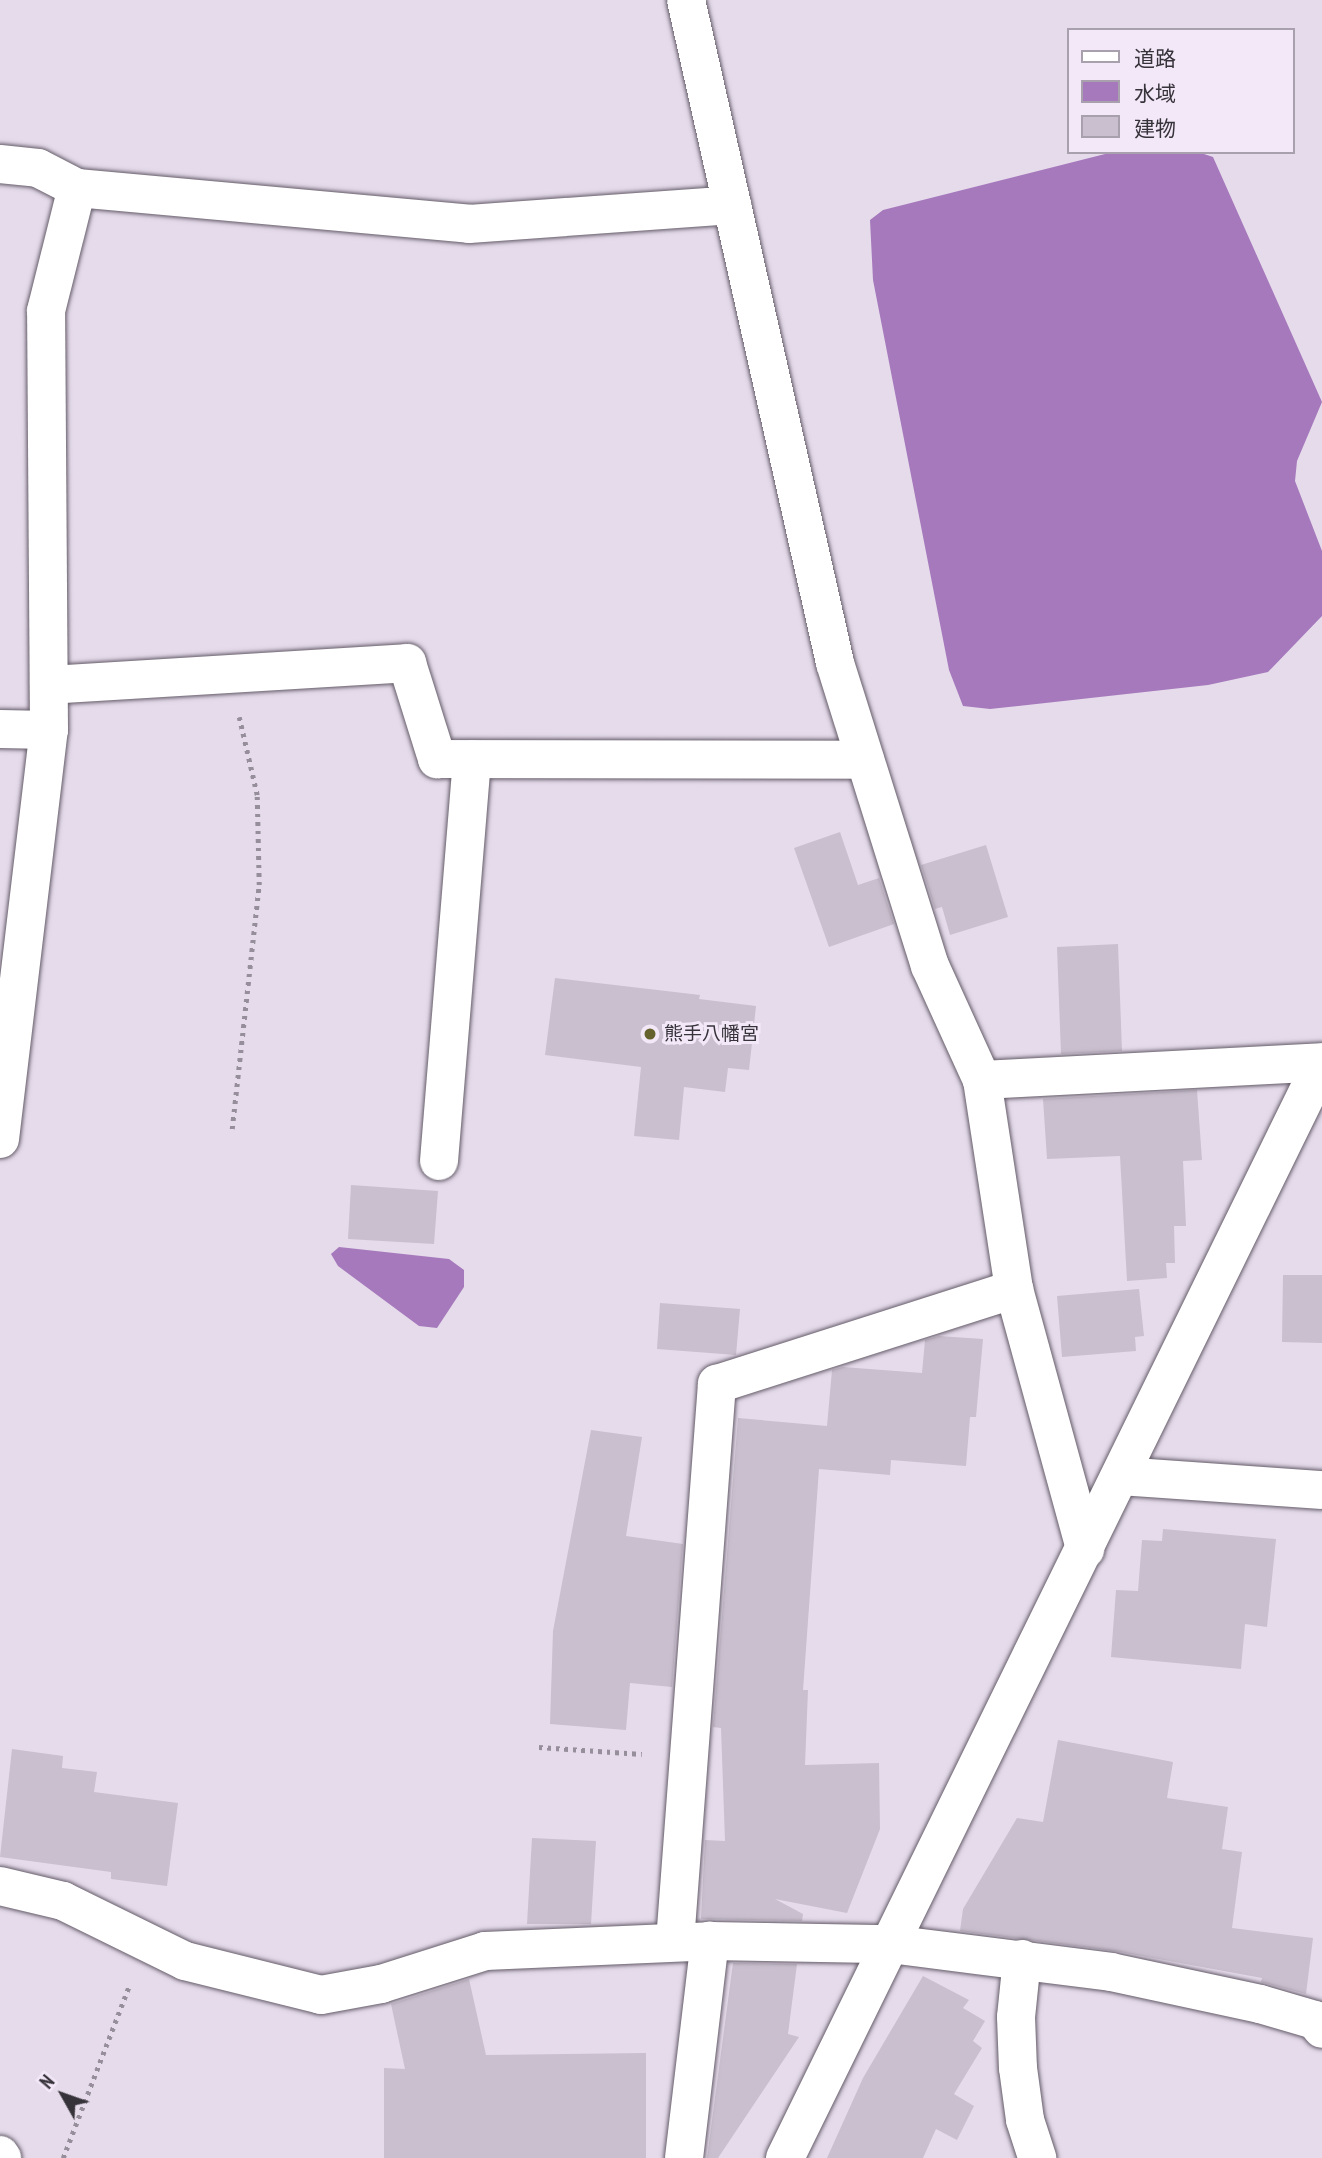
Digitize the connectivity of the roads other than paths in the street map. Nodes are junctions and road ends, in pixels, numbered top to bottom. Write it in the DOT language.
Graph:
graph roads {
  1 [pos="686,0"];
  2 [pos="0,164"];
  3 [pos="77,188"];
  4 [pos="732,205"];
  5 [pos="49,685"];
  6 [pos="0,729"];
  7 [pos="49,730"];
  8 [pos="472,759"];
  9 [pos="866,760"];
  10 [pos="1322,1062"];
  11 [pos="982,1080"];
  12 [pos="0,1139"];
  13 [pos="439,1161"];
  14 [pos="1014,1289"];
  15 [pos="1121,1476"];
  16 [pos="1322,1490"];
  17 [pos="1085,1549"];
  18 [pos="0,1886"];
  19 [pos="692,1942"];
  20 [pos="890,1944"];
  21 [pos="1022,1959"];
  22 [pos="1322,2029"];
  23 [pos="684,2158"];
  24 [pos="785,2158"];
  25 [pos="1037,2158"];
  1 -- 4 [label="street"];
  2 -- 3 [label="street"];
  3 -- 4 [label="street"];
  3 -- 5 [label="street"];
  4 -- 9 [label="street"];
  5 -- 7 [label="street"];
  5 -- 8 [label="street"];
  6 -- 7 [label="street"];
  7 -- 12 [label="street"];
  8 -- 9 [label="street"];
  8 -- 13 [label="street"];
  9 -- 11 [label="street"];
  10 -- 11 [label="street"];
  10 -- 15 [label="street"];
  11 -- 14 [label="street"];
  14 -- 17 [label="street"];
  14 -- 19 [label="street"];
  15 -- 16 [label="street"];
  15 -- 17 [label="street"];
  17 -- 20 [label="street"];
  18 -- 19 [label="street"];
  19 -- 20 [label="street"];
  19 -- 23 [label="street"];
  20 -- 21 [label="street"];
  20 -- 24 [label="street"];
  21 -- 22 [label="street"];
  21 -- 25 [label="street"];
}
